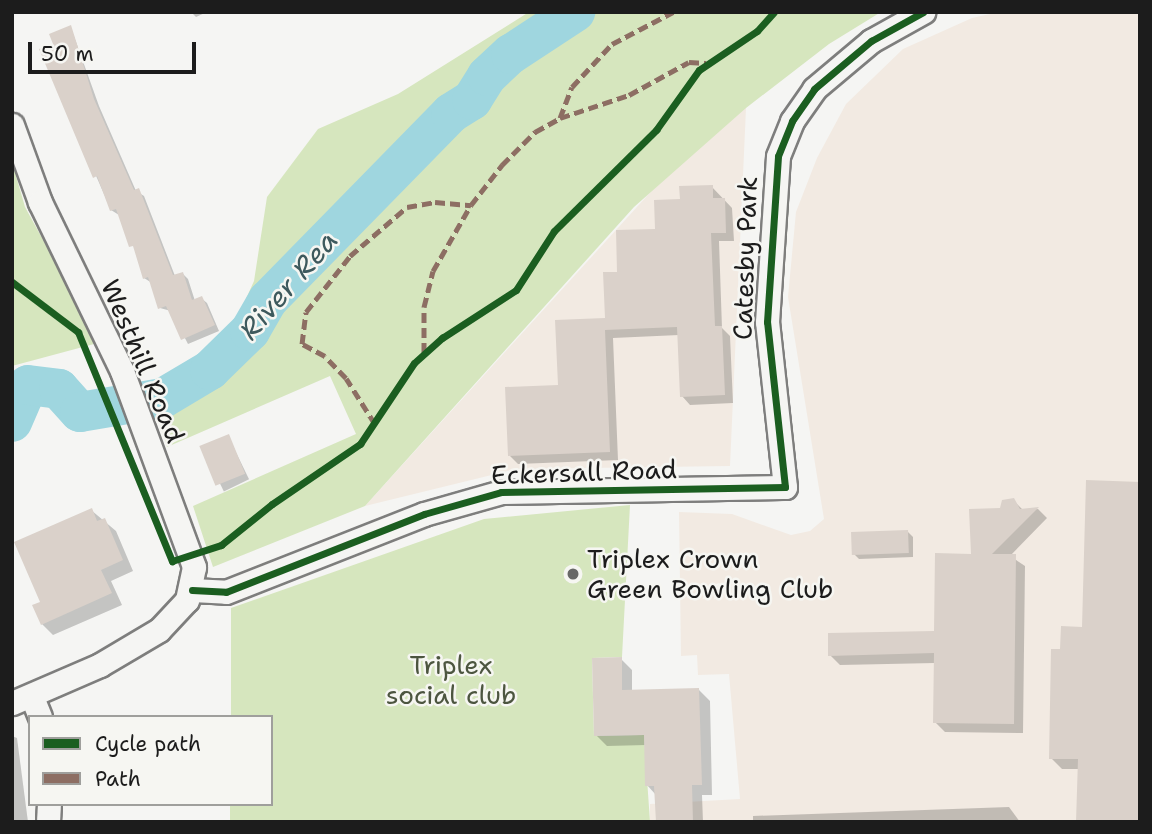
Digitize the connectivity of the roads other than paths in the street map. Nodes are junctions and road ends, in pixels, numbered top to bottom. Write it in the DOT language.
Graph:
graph roads {
  1 [pos="923,12"];
  2 [pos="12,125"];
  3 [pos="785,487"];
  4 [pos="192,590"];
  5 [pos="28,706"];
  1 -- 3 [label="street, Catesby Park"];
  2 -- 4 [label="street, Westhill Road"];
  3 -- 4 [label="street, Eckersall Road"];
  4 -- 5 [label="street"];
}
